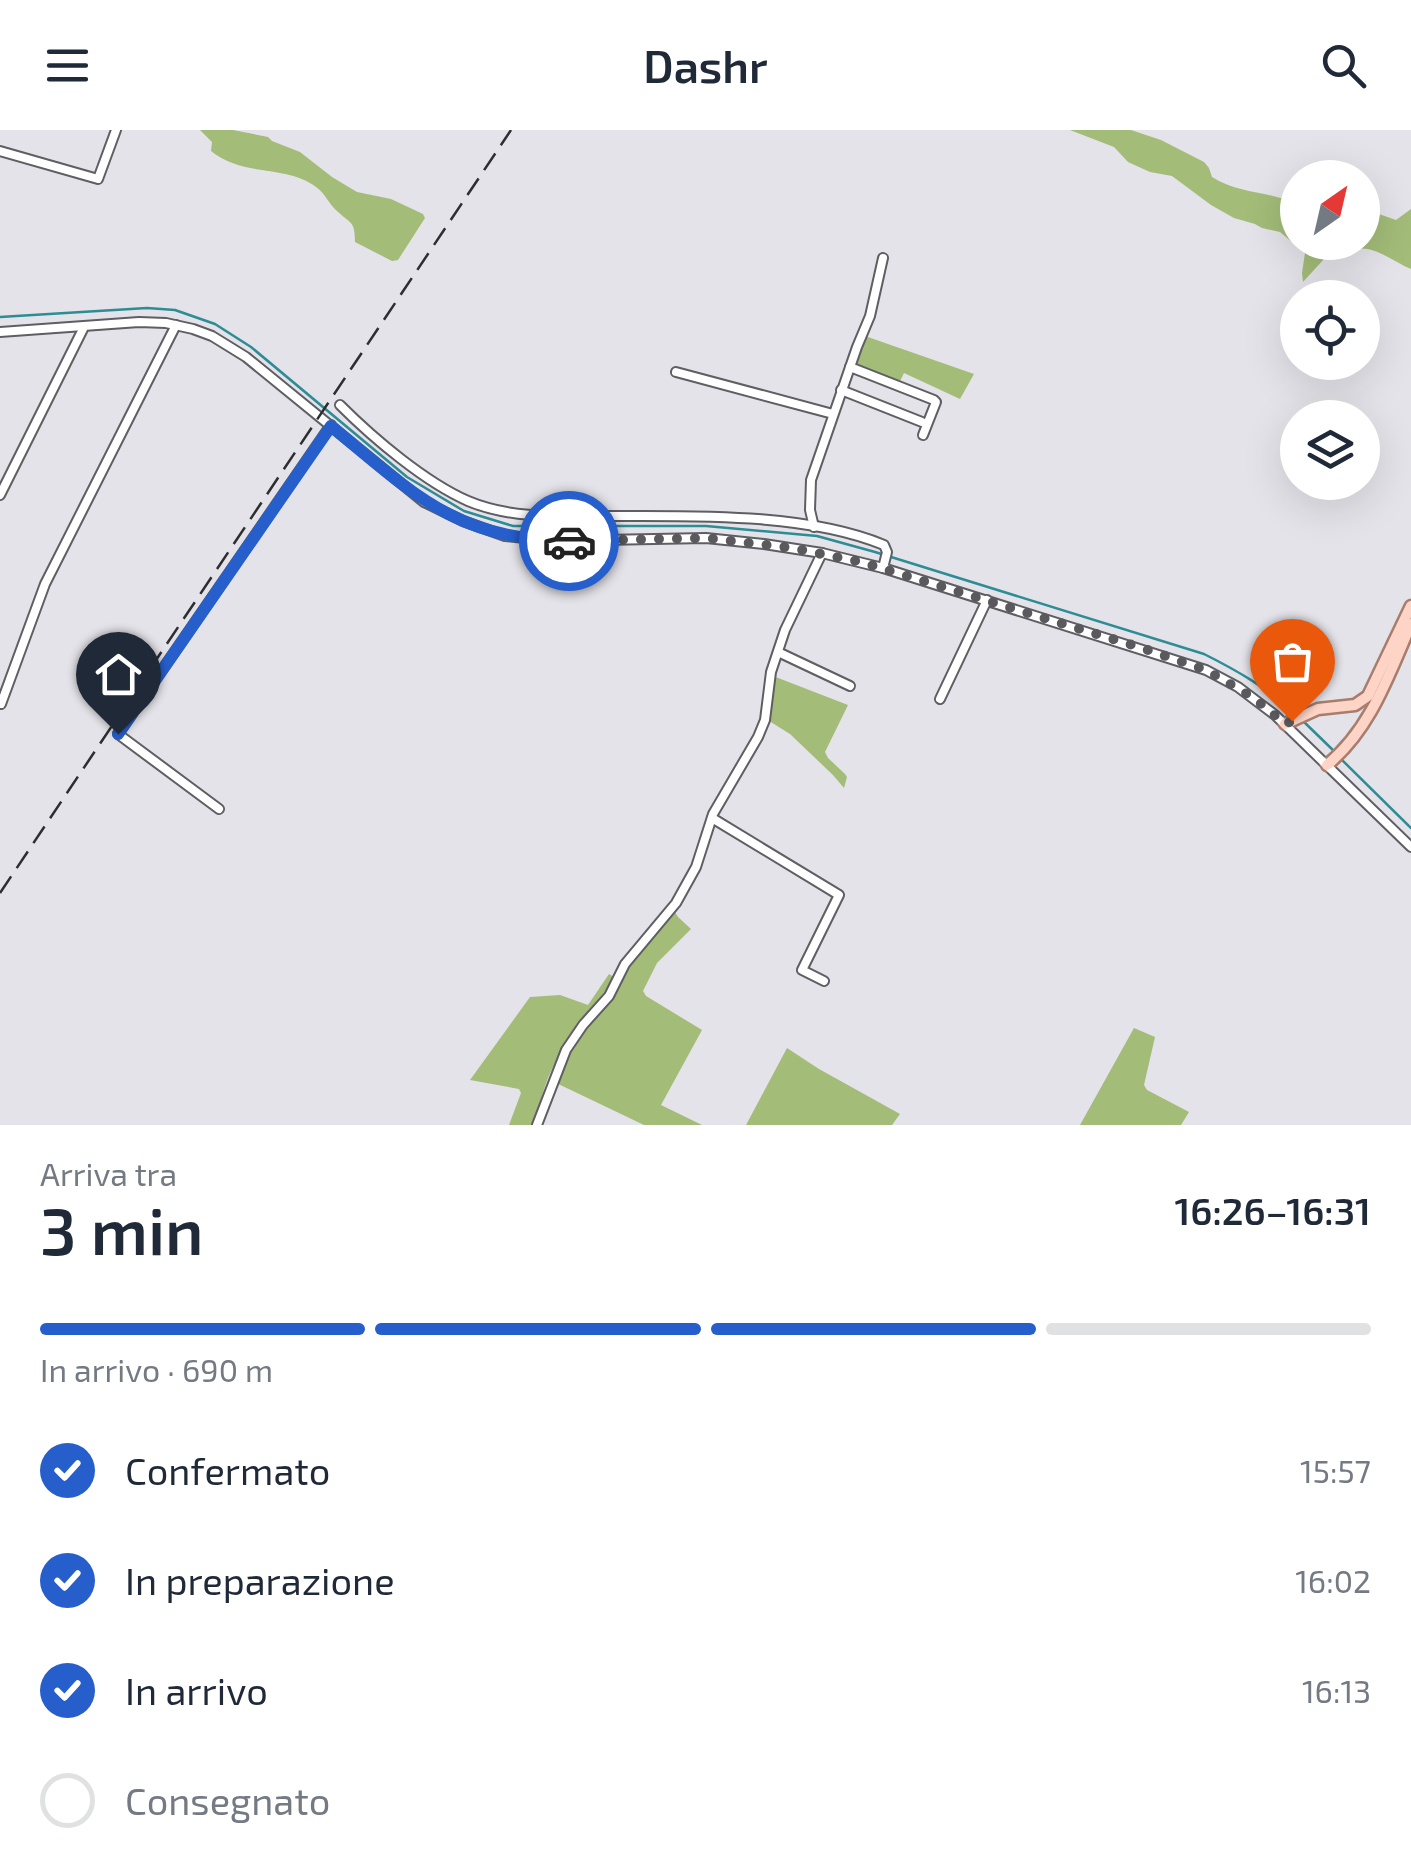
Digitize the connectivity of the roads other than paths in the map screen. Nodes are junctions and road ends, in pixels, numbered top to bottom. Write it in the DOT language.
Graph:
graph roads {
  1 [pos="116,130"];
  2 [pos="0,151"];
  3 [pos="883,258"];
  4 [pos="176,324"];
  5 [pos="84,327"];
  6 [pos="0,332"];
  7 [pos="850,367"];
  8 [pos="676,372"];
  9 [pos="841,390"];
  10 [pos="340,405"];
  11 [pos="833,414"];
  12 [pos="922,422"];
  13 [pos="331,426"];
  14 [pos="923,435"];
  15 [pos="0,495"];
  16 [pos="814,527"];
  17 [pos="822,553"];
  18 [pos="885,561"];
  19 [pos="987,600"];
  20 [pos="1411,606"];
  21 [pos="1411,624"];
  22 [pos="778,652"];
  23 [pos="850,686"];
  24 [pos="940,699"];
  25 [pos="1,704"];
  26 [pos="1288,723"];
  27 [pos="1328,765"];
  28 [pos="219,809"];
  29 [pos="712,818"];
  30 [pos="1411,846"];
  31 [pos="824,981"];
  32 [pos="537,1125"];
  1 -- 2 [label="street"];
  3 -- 7 [label="street"];
  4 -- 5 [label="street"];
  4 -- 13 [label="street"];
  4 -- 25 [label="street"];
  5 -- 6 [label="street"];
  5 -- 15 [label="street"];
  7 -- 9 [label="street"];
  7 -- 14 [label="street"];
  8 -- 11 [label="street"];
  9 -- 11 [label="street"];
  9 -- 12 [label="street"];
  10 -- 16 [label="street"];
  11 -- 16 [label="street"];
  13 -- 17 [label="street"];
  13 -- 28 [label="street"];
  16 -- 18 [label="street"];
  17 -- 18 [label="street"];
  17 -- 22 [label="street"];
  18 -- 19 [label="street"];
  19 -- 24 [label="street"];
  19 -- 26 [label="street"];
  20 -- 26 [label="main road"];
  21 -- 27 [label="main road"];
  22 -- 23 [label="street"];
  22 -- 29 [label="street"];
  26 -- 27 [label="street"];
  27 -- 30 [label="street"];
  29 -- 31 [label="street"];
  29 -- 32 [label="street"];
}
